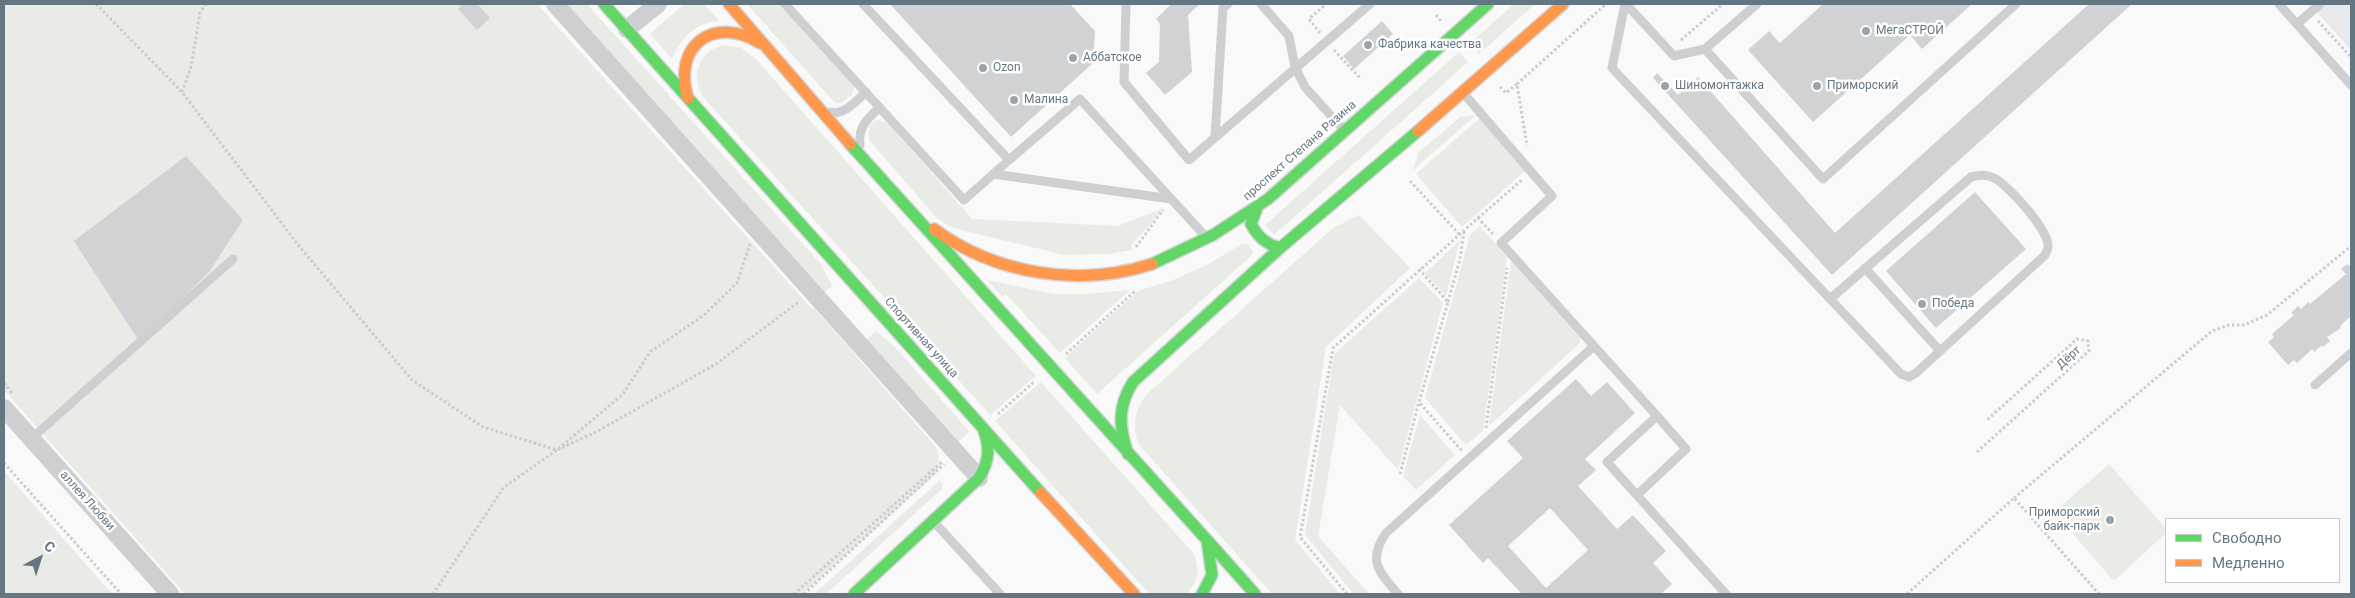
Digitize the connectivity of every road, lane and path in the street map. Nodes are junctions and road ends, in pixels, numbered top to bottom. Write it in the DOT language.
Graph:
graph roads {
  1 [pos="96,4"];
  2 [pos="206,4"];
  3 [pos="555,4"];
  4 [pos="604,4"];
  5 [pos="658,4"];
  6 [pos="729,4"];
  7 [pos="785,4"];
  8 [pos="863,4"];
  9 [pos="1126,4"];
  10 [pos="1228,4"];
  11 [pos="1261,4"];
  12 [pos="1326,4"];
  13 [pos="1370,4"];
  14 [pos="1488,4"];
  15 [pos="1563,4"];
  16 [pos="1606,4"];
  17 [pos="1626,4"];
  18 [pos="1723,4"];
  19 [pos="1757,4"];
  20 [pos="2016,4"];
  21 [pos="2279,4"];
  22 [pos="2320,4"];
  23 [pos="2310,12"];
  24 [pos="1309,19"];
  25 [pos="2297,24"];
  26 [pos="627,29"];
  27 [pos="1681,40"];
  28 [pos="1705,49"];
  29 [pos="769,50"];
  30 [pos="2351,58"];
  31 [pos="1295,67"];
  32 [pos="1517,84"];
  33 [pos="2351,85"];
  34 [pos="182,92"];
  35 [pos="866,92"];
  36 [pos="1463,93"];
  37 [pos="688,98"];
  38 [pos="819,108"];
  39 [pos="879,108"];
  40 [pos="1344,131"];
  41 [pos="1215,137"];
  42 [pos="862,158"];
  43 [pos="1009,160"];
  44 [pos="993,174"];
  45 [pos="1410,181"];
  46 [pos="1171,200"];
  47 [pos="1257,208"];
  48 [pos="909,210"];
  49 [pos="1464,230"];
  50 [pos="758,231"];
  51 [pos="1460,234"];
  52 [pos="1208,239"];
  53 [pos="1501,243"];
  54 [pos="2351,246"];
  55 [pos="1280,248"];
  56 [pos="1509,252"];
  57 [pos="233,259"];
  58 [pos="1865,268"];
  59 [pos="1136,269"];
  60 [pos="1419,269"];
  61 [pos="811,290"];
  62 [pos="1830,299"];
  63 [pos="1448,302"];
  64 [pos="1594,346"];
  65 [pos="1940,351"];
  66 [pos="2351,353"];
  67 [pos="1050,368"];
  68 [pos="2315,385"];
  69 [pos="1419,402"];
  70 [pos="4,408"];
  71 [pos="1657,416"];
  72 [pos="1987,420"];
  73 [pos="982,428"];
  74 [pos="31,439"];
  75 [pos="1484,445"];
  76 [pos="557,450"];
  77 [pos="955,452"];
  78 [pos="1977,452"];
  79 [pos="1128,454"];
  80 [pos="1468,459"];
  81 [pos="4,463"];
  82 [pos="1007,474"];
  83 [pos="1400,474"];
  84 [pos="986,476"];
  85 [pos="1033,484"];
  86 [pos="1637,495"];
  87 [pos="2014,498"];
  88 [pos="932,520"];
  89 [pos="1207,540"];
  90 [pos="121,594"];
  91 [pos="170,594"];
  92 [pos="433,594"];
  93 [pos="794,594"];
  94 [pos="804,594"];
  95 [pos="854,594"];
  96 [pos="1000,594"];
  97 [pos="1134,594"];
  98 [pos="1202,594"];
  99 [pos="1255,594"];
  100 [pos="1346,594"];
  101 [pos="1398,594"];
  102 [pos="1726,594"];
  103 [pos="1907,594"];
  104 [pos="2099,594"];
  1 -- 34 [label="path"];
  2 -- 34 [label="path"];
  3 -- 50 [label="street"];
  4 -- 26 [label="main road, Спортивная улица"];
  5 -- 26 [label="street"];
  6 -- 29 [label="main road"];
  7 -- 35 [label="lane"];
  8 -- 43 [label="lane"];
  9 -- 41 [label="lane"];
  10 -- 41 [label="lane"];
  11 -- 31 [label="lane"];
  12 -- 24 [label="path"];
  13 -- 31 [label="lane"];
  14 -- 40 [label="main road, проспект Степана Разина"];
  15 -- 36 [label="main road"];
  16 -- 32 [label="path"];
  17 -- 28 [label="lane"];
  17 -- 62 [label="lane"];
  18 -- 27 [label="path"];
  19 -- 28 [label="lane"];
  20 -- 28 [label="lane"];
  21 -- 25 [label="lane"];
  22 -- 23 [label="lane"];
  23 -- 25 [label="lane"];
  23 -- 30 [label="path"];
  25 -- 33 [label="lane"];
  26 -- 37 [label="main road, Спортивная улица"];
  29 -- 37 [label="main road"];
  29 -- 38 [label="main road"];
  31 -- 40 [label="lane"];
  31 -- 41 [label="lane"];
  34 -- 76 [label="path"];
  35 -- 38 [label="lane"];
  35 -- 39 [label="lane"];
  36 -- 53 [label="lane"];
  36 -- 55 [label="main road"];
  37 -- 73 [label="main road, Спортивная улица"];
  38 -- 42 [label="main road"];
  39 -- 42 [label="lane"];
  39 -- 44 [label="lane"];
  40 -- 47 [label="main road, проспект Степана Разина"];
  42 -- 48 [label="main road"];
  43 -- 44 [label="lane"];
  43 -- 46 [label="lane"];
  44 -- 46 [label="lane"];
  45 -- 51 [label="path"];
  46 -- 52 [label="lane"];
  46 -- 59 [label="path"];
  47 -- 52 [label="main road, проспект Степана Разина"];
  47 -- 55 [label="main road"];
  48 -- 59 [label="main road, проспект Степана Разина"];
  48 -- 67 [label="main road"];
  49 -- 51 [label="path"];
  49 -- 53 [label="path"];
  49 -- 63 [label="path"];
  50 -- 61 [label="street"];
  50 -- 76 [label="path"];
  51 -- 60 [label="path"];
  52 -- 59 [label="main road, проспект Степана Разина"];
  53 -- 56 [label="lane"];
  54 -- 87 [label="path"];
  55 -- 79 [label="main road"];
  56 -- 64 [label="lane"];
  56 -- 75 [label="path"];
  57 -- 74 [label="lane"];
  58 -- 62 [label="lane"];
  58 -- 65 [label="lane"];
  58 -- 65 [label="lane"];
  59 -- 67 [label="path"];
  60 -- 63 [label="path"];
  60 -- 100 [label="path"];
  61 -- 76 [label="path"];
  61 -- 77 [label="street"];
  62 -- 65 [label="lane"];
  63 -- 69 [label="path"];
  64 -- 71 [label="lane"];
  64 -- 75 [label="lane"];
  66 -- 68 [label="lane"];
  67 -- 73 [label="path"];
  67 -- 79 [label="main road"];
  69 -- 80 [label="path"];
  69 -- 83 [label="path"];
  70 -- 74 [label="street, аллея Любви"];
  71 -- 86 [label="lane"];
  71 -- 86 [label="lane"];
  72 -- 78 [label="path, Дёрт"];
  73 -- 84 [label="main road"];
  73 -- 85 [label="main road, Спортивная улица"];
  74 -- 91 [label="street, аллея Любви"];
  75 -- 80 [label="lane"];
  76 -- 92 [label="path"];
  77 -- 84 [label="street"];
  77 -- 93 [label="path"];
  77 -- 94 [label="path"];
  79 -- 89 [label="main road"];
  80 -- 101 [label="lane"];
  81 -- 90 [label="path"];
  82 -- 85 [label="main road"];
  84 -- 88 [label="main road"];
  85 -- 97 [label="main road, Спортивная улица"];
  86 -- 102 [label="lane"];
  87 -- 103 [label="path"];
  87 -- 104 [label="path"];
  88 -- 95 [label="main road"];
  88 -- 96 [label="lane"];
  89 -- 98 [label="main road"];
  89 -- 99 [label="main road"];
}
